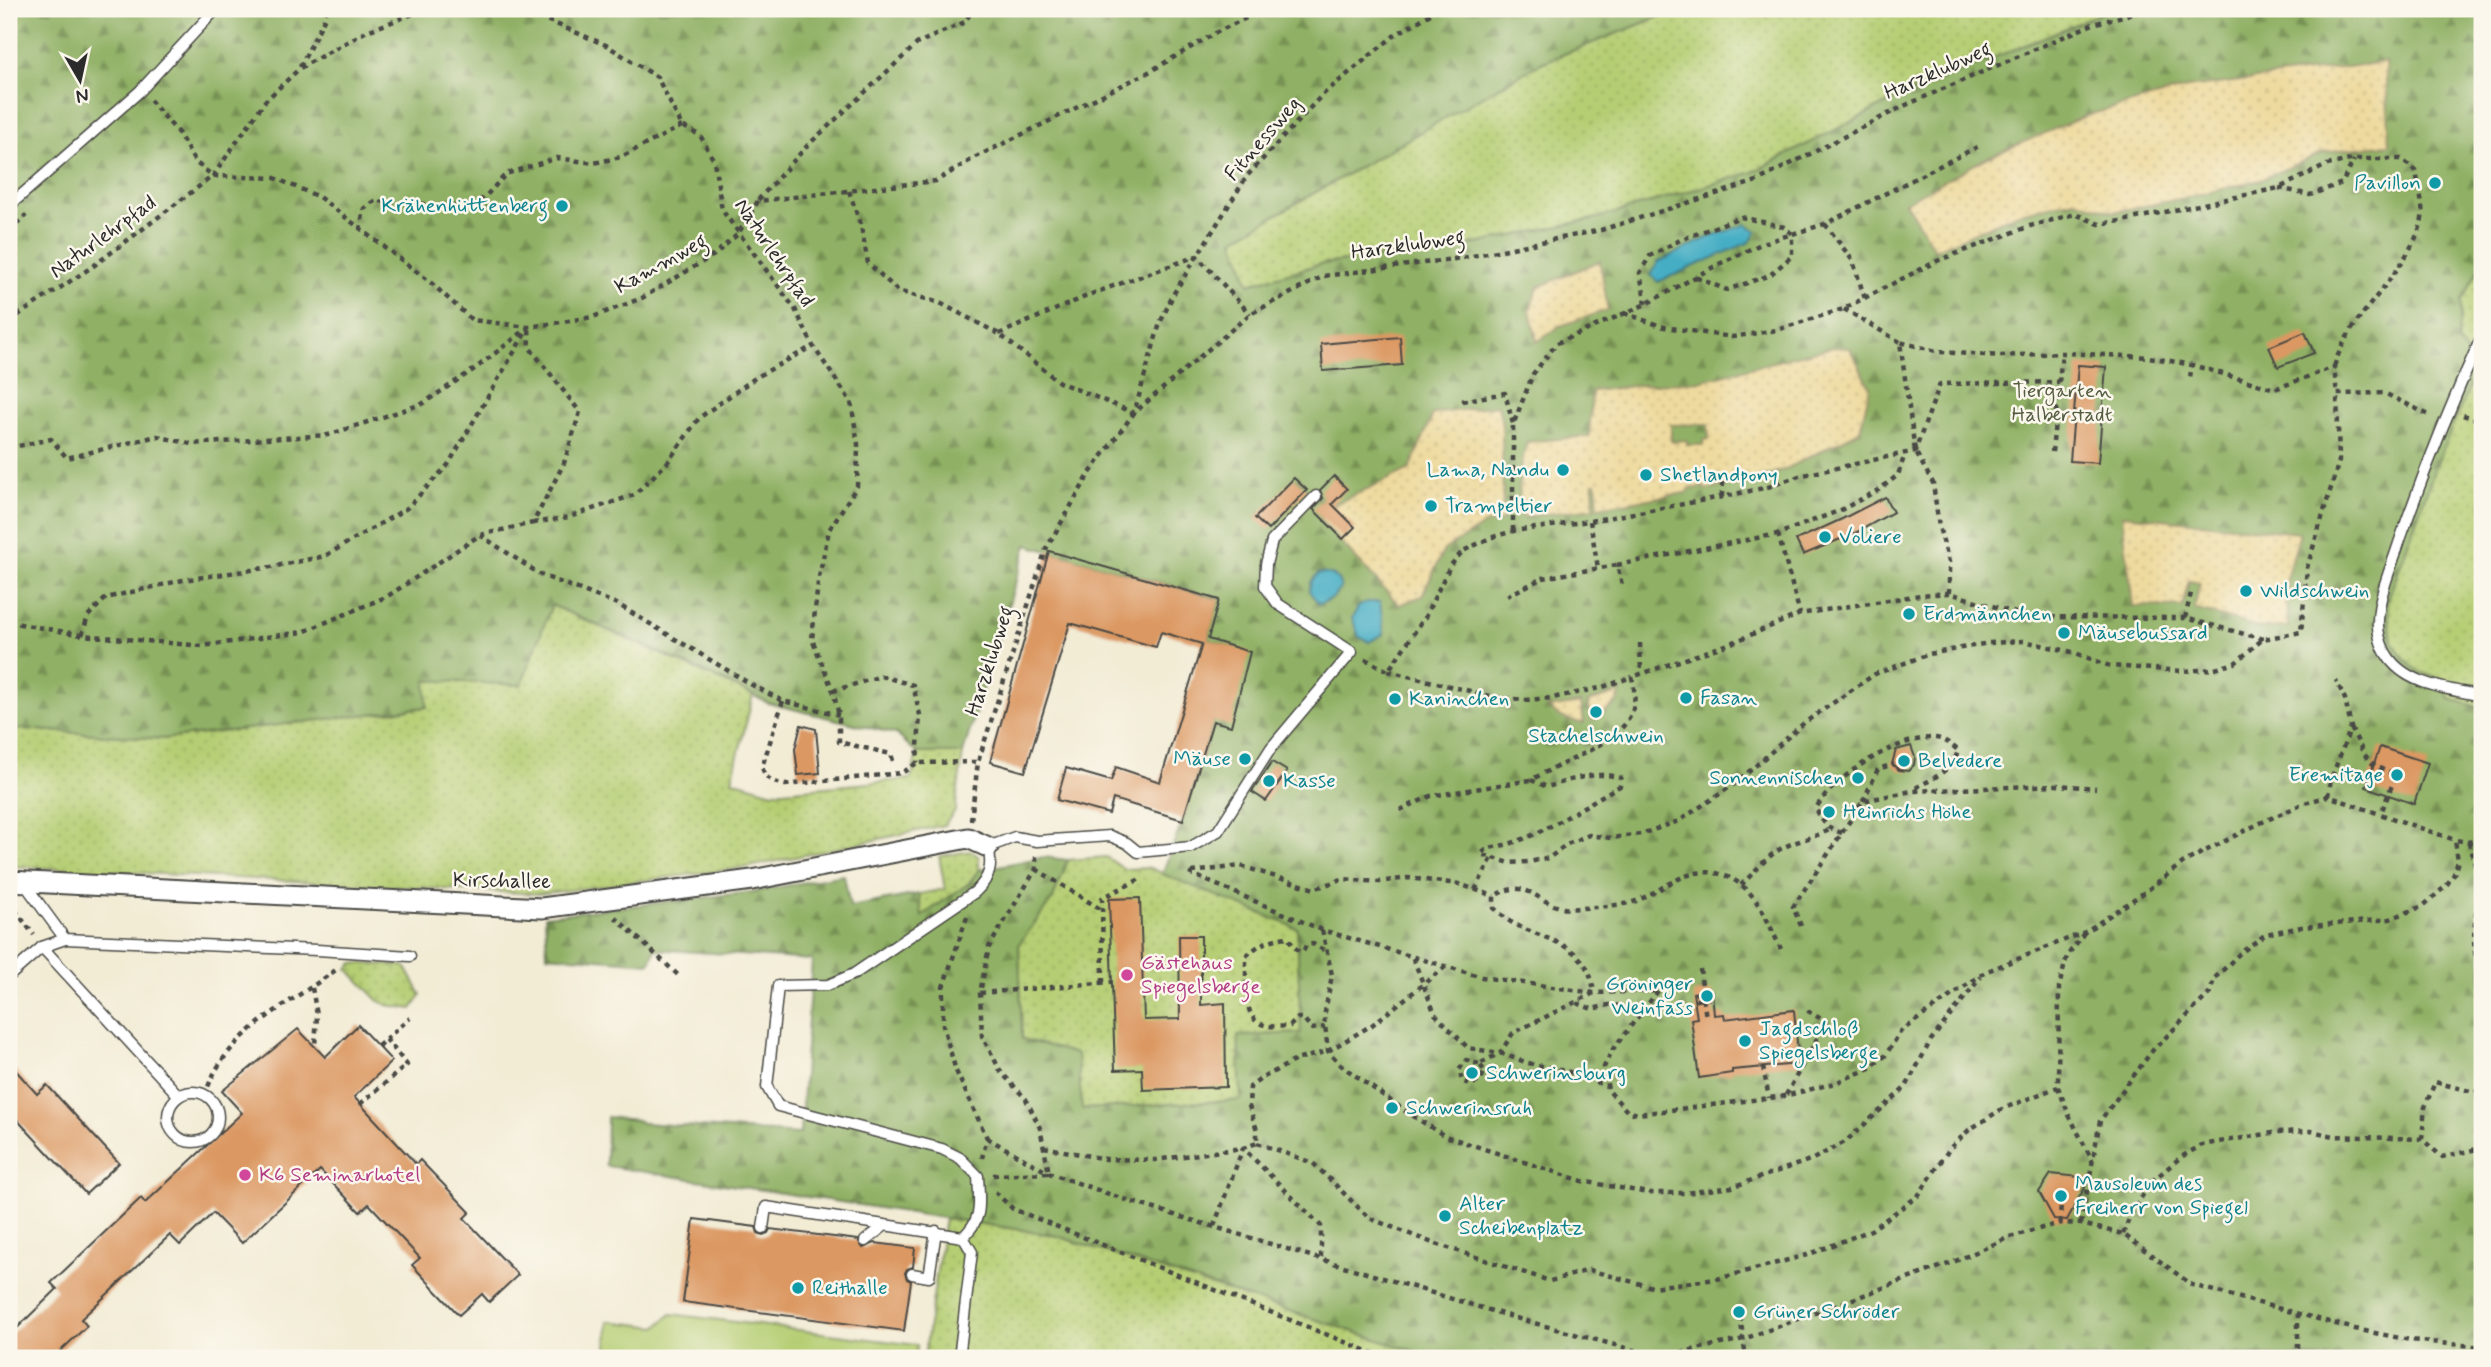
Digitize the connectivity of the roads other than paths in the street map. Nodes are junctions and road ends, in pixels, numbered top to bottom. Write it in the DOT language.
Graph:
graph roads {
  1 [pos="216,9"];
  2 [pos="9,206"];
  3 [pos="2482,336"];
  4 [pos="1316,496"];
  5 [pos="2482,696"];
  6 [pos="988,847"];
  7 [pos="16,882"];
  8 [pos="65,939"];
  9 [pos="42,947"];
  10 [pos="410,956"];
  11 [pos="9,976"];
  12 [pos="179,1096"];
  13 [pos="884,1226"];
  14 [pos="763,1228"];
  15 [pos="936,1231"];
  16 [pos="963,1237"];
  17 [pos="865,1241"];
  18 [pos="912,1274"];
  19 [pos="959,1358"];
  1 -- 2 [label="lane"];
  3 -- 5 [label="lane"];
  4 -- 6 [label="lane"];
  6 -- 7 [label="street, Kirschallee"];
  6 -- 16 [label="lane"];
  7 -- 8 [label="lane"];
  8 -- 9 [label="lane"];
  8 -- 10 [label="lane"];
  9 -- 11 [label="lane"];
  9 -- 12 [label="lane"];
  12 -- 12 [label="lane"];
  13 -- 14 [label="lane"];
  13 -- 15 [label="lane"];
  13 -- 17 [label="lane"];
  15 -- 16 [label="lane"];
  15 -- 18 [label="lane"];
  16 -- 19 [label="lane"];
}
